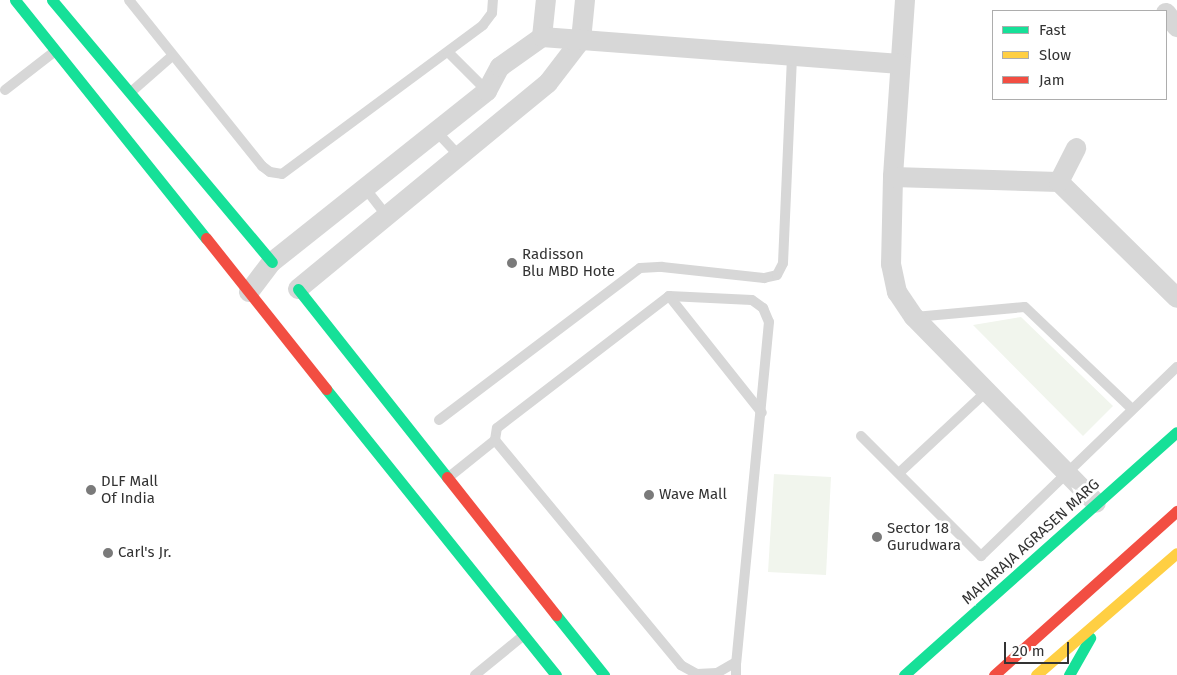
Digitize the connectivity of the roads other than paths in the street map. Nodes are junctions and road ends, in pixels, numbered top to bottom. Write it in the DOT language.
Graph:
graph roads {
  1 [pos="15,0"];
  2 [pos="52,0"];
  3 [pos="129,0"];
  4 [pos="493,0"];
  5 [pos="546,0"];
  6 [pos="585,0"];
  7 [pos="906,0"];
  8 [pos="1167,14"];
  9 [pos="1177,27"];
  10 [pos="542,37"];
  11 [pos="581,40"];
  12 [pos="56,50"];
  13 [pos="448,52"];
  14 [pos="171,56"];
  15 [pos="792,56"];
  16 [pos="900,64"];
  17 [pos="6,90"];
  18 [pos="487,91"];
  19 [pos="130,93"];
  20 [pos="436,132"];
  21 [pos="1076,148"];
  22 [pos="459,156"];
  23 [pos="893,177"];
  24 [pos="1060,182"];
  25 [pos="365,188"];
  26 [pos="386,216"];
  27 [pos="272,262"];
  28 [pos="298,288"];
  29 [pos="249,292"];
  30 [pos="669,296"];
  31 [pos="1177,298"];
  32 [pos="914,317"];
  33 [pos="1177,367"];
  34 [pos="986,392"];
  35 [pos="1132,409"];
  36 [pos="762,413"];
  37 [pos="439,420"];
  38 [pos="1177,432"];
  39 [pos="861,436"];
  40 [pos="495,440"];
  41 [pos="1067,472"];
  42 [pos="899,473"];
  43 [pos="447,478"];
  44 [pos="1096,503"];
  45 [pos="1177,511"];
  46 [pos="1177,553"];
  47 [pos="1099,621"];
  48 [pos="525,635"];
  49 [pos="736,662"];
  50 [pos="476,675"];
  51 [pos="556,675"];
  52 [pos="604,675"];
  53 [pos="736,675"];
  54 [pos="904,675"];
  55 [pos="994,675"];
  56 [pos="1036,675"];
  57 [pos="1069,675"];
  1 -- 12 [label="street"];
  2 -- 19 [label="street"];
  3 -- 14 [label="lane"];
  4 -- 13 [label="lane"];
  5 -- 10 [label="street"];
  6 -- 11 [label="street"];
  7 -- 16 [label="street"];
  8 -- 9 [label="street"];
  10 -- 11 [label="street"];
  10 -- 18 [label="street"];
  11 -- 15 [label="street"];
  11 -- 22 [label="street"];
  12 -- 17 [label="lane"];
  12 -- 29 [label="street"];
  13 -- 14 [label="lane"];
  13 -- 18 [label="lane"];
  14 -- 19 [label="lane"];
  15 -- 16 [label="street"];
  15 -- 37 [label="lane"];
  16 -- 23 [label="street"];
  18 -- 20 [label="street"];
  19 -- 27 [label="street"];
  20 -- 22 [label="lane"];
  20 -- 25 [label="street"];
  21 -- 24 [label="street"];
  22 -- 26 [label="street"];
  23 -- 24 [label="street"];
  23 -- 32 [label="street"];
  24 -- 31 [label="street"];
  25 -- 26 [label="lane"];
  25 -- 27 [label="street"];
  26 -- 28 [label="street"];
  27 -- 29 [label="street"];
  28 -- 43 [label="street"];
  29 -- 48 [label="street"];
  30 -- 36 [label="lane"];
  30 -- 36 [label="lane"];
  30 -- 40 [label="lane"];
  32 -- 34 [label="street"];
  32 -- 35 [label="lane"];
  33 -- 35 [label="lane"];
  34 -- 41 [label="street"];
  34 -- 42 [label="lane"];
  35 -- 41 [label="lane"];
  36 -- 49 [label="lane"];
  38 -- 44 [label="street, MAHARAJA AGRASEN MARG"];
  39 -- 42 [label="lane"];
  40 -- 43 [label="lane"];
  40 -- 49 [label="lane"];
  41 -- 42 [label="lane"];
  41 -- 44 [label="street"];
  43 -- 52 [label="street"];
  44 -- 54 [label="street, MAHARAJA AGRASEN MARG"];
  45 -- 55 [label="street"];
  46 -- 47 [label="street"];
  47 -- 56 [label="street"];
  47 -- 57 [label="street"];
  48 -- 50 [label="lane"];
  48 -- 51 [label="street"];
  49 -- 53 [label="lane"];
}
